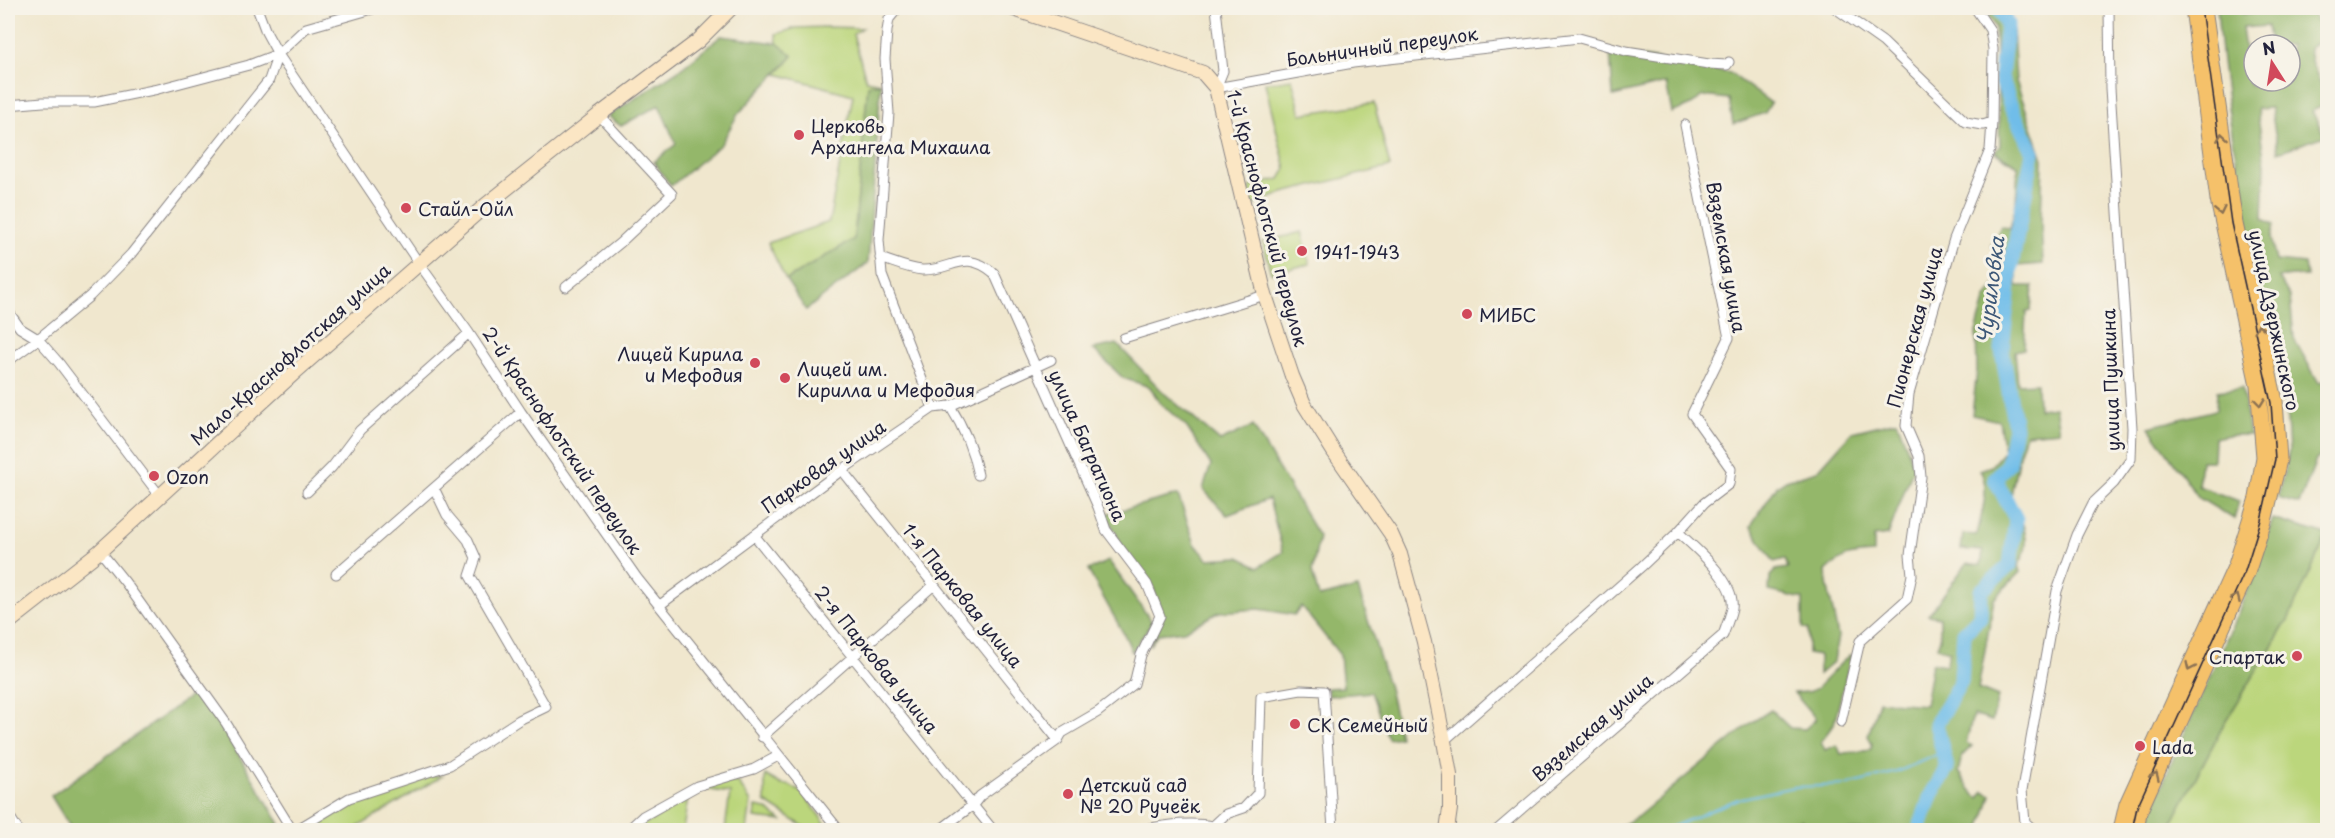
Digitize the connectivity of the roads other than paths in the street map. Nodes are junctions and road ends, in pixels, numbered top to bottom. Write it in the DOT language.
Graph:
graph roads {
  1 [pos="257,8"];
  2 [pos="376,8"];
  3 [pos="730,8"];
  4 [pos="898,8"];
  5 [pos="1011,8"];
  6 [pos="1216,8"];
  7 [pos="1834,8"];
  8 [pos="1975,8"];
  9 [pos="2109,8"];
  10 [pos="2193,8"];
  11 [pos="2204,8"];
  12 [pos="278,54"];
  13 [pos="1729,62"];
  14 [pos="1216,88"];
  15 [pos="8,105"];
  16 [pos="599,115"];
  17 [pos="1992,122"];
  18 [pos="1685,125"];
  19 [pos="880,258"];
  20 [pos="418,262"];
  21 [pos="566,287"];
  22 [pos="1265,295"];
  23 [pos="8,311"];
  24 [pos="470,333"];
  25 [pos="1124,338"];
  26 [pos="38,339"];
  27 [pos="1051,360"];
  28 [pos="8,361"];
  29 [pos="1036,367"];
  30 [pos="950,406"];
  31 [pos="933,408"];
  32 [pos="520,412"];
  33 [pos="842,470"];
  34 [pos="978,475"];
  35 [pos="434,488"];
  36 [pos="307,492"];
  37 [pos="160,496"];
  38 [pos="1678,532"];
  39 [pos="754,535"];
  40 [pos="100,551"];
  41 [pos="336,574"];
  42 [pos="934,585"];
  43 [pos="660,605"];
  44 [pos="8,623"];
  45 [pos="853,656"];
  46 [pos="1841,722"];
  47 [pos="762,737"];
  48 [pos="1058,740"];
  49 [pos="1444,741"];
  50 [pos="778,756"];
  51 [pos="973,805"];
  52 [pos="8,813"];
  53 [pos="1214,828"];
  54 [pos="18,831"];
  55 [pos="294,831"];
  56 [pos="628,831"];
  57 [pos="839,831"];
  58 [pos="940,831"];
  59 [pos="993,831"];
  60 [pos="1139,831"];
  61 [pos="1333,831"];
  62 [pos="1447,831"];
  63 [pos="1497,831"];
  64 [pos="2034,831"];
  65 [pos="2121,831"];
  66 [pos="2136,831"];
  1 -- 12 [label="street, 2-й Краснофлотский переулок"];
  2 -- 12 [label="street"];
  3 -- 16 [label="street, Мало-Краснофлотская улица"];
  4 -- 19 [label="street"];
  5 -- 14 [label="street, 1-й Краснофлотский переулок"];
  6 -- 14 [label="street"];
  7 -- 17 [label="street"];
  8 -- 17 [label="street, Пионерская улица"];
  9 -- 64 [label="street, улица Пушкина"];
  10 -- 65 [label="main road, улица Дзержинского, one-way"];
  66 -- 11 [label="main road, улица Дзержинского, one-way"];
  12 -- 15 [label="street"];
  12 -- 20 [label="street, 2-й Краснофлотский переулок"];
  12 -- 26 [label="street"];
  13 -- 14 [label="street, Больничный переулок"];
  14 -- 22 [label="street, 1-й Краснофлотский переулок"];
  16 -- 20 [label="street, Мало-Краснофлотская улица"];
  16 -- 21 [label="street"];
  17 -- 46 [label="street, Пионерская улица"];
  18 -- 38 [label="street, Вяземская улица"];
  19 -- 29 [label="street, улица Багратиона"];
  19 -- 31 [label="street"];
  20 -- 24 [label="street, 2-й Краснофлотский переулок"];
  20 -- 37 [label="street, Мало-Краснофлотская улица"];
  22 -- 25 [label="street"];
  22 -- 49 [label="street, 1-й Краснофлотский переулок"];
  23 -- 26 [label="street"];
  24 -- 32 [label="street, 2-й Краснофлотский переулок"];
  24 -- 36 [label="street"];
  26 -- 28 [label="street"];
  26 -- 37 [label="street"];
  27 -- 29 [label="street"];
  29 -- 30 [label="street"];
  29 -- 48 [label="street, улица Багратиона"];
  30 -- 31 [label="street"];
  30 -- 34 [label="street"];
  31 -- 33 [label="street, Парковая улица"];
  32 -- 35 [label="street"];
  32 -- 43 [label="street, 2-й Краснофлотский переулок"];
  33 -- 39 [label="street, Парковая улица"];
  33 -- 42 [label="street, 1-я Парковая улица"];
  35 -- 41 [label="street"];
  35 -- 55 [label="street"];
  37 -- 40 [label="street, Мало-Краснофлотская улица"];
  38 -- 49 [label="street, Вяземская улица"];
  38 -- 63 [label="street, Вяземская улица"];
  39 -- 43 [label="street, Парковая улица"];
  39 -- 45 [label="street, 2-я Парковая улица"];
  40 -- 44 [label="street, Мало-Краснофлотская улица"];
  40 -- 55 [label="street"];
  42 -- 45 [label="street"];
  42 -- 48 [label="street, 1-я Парковая улица"];
  43 -- 47 [label="street, 2-й Краснофлотский переулок"];
  45 -- 47 [label="street"];
  45 -- 51 [label="street, 2-я Парковая улица"];
  47 -- 50 [label="street, 2-й Краснофлотский переулок"];
  48 -- 51 [label="street, улица Багратиона"];
  49 -- 62 [label="street, 1-й Краснофлотский переулок"];
  50 -- 56 [label="street"];
  50 -- 57 [label="street, 2-й Краснофлотский переулок"];
  51 -- 58 [label="street"];
  51 -- 59 [label="street"];
  52 -- 54 [label="street"];
  53 -- 60 [label="street"];
  53 -- 61 [label="street"];
}
